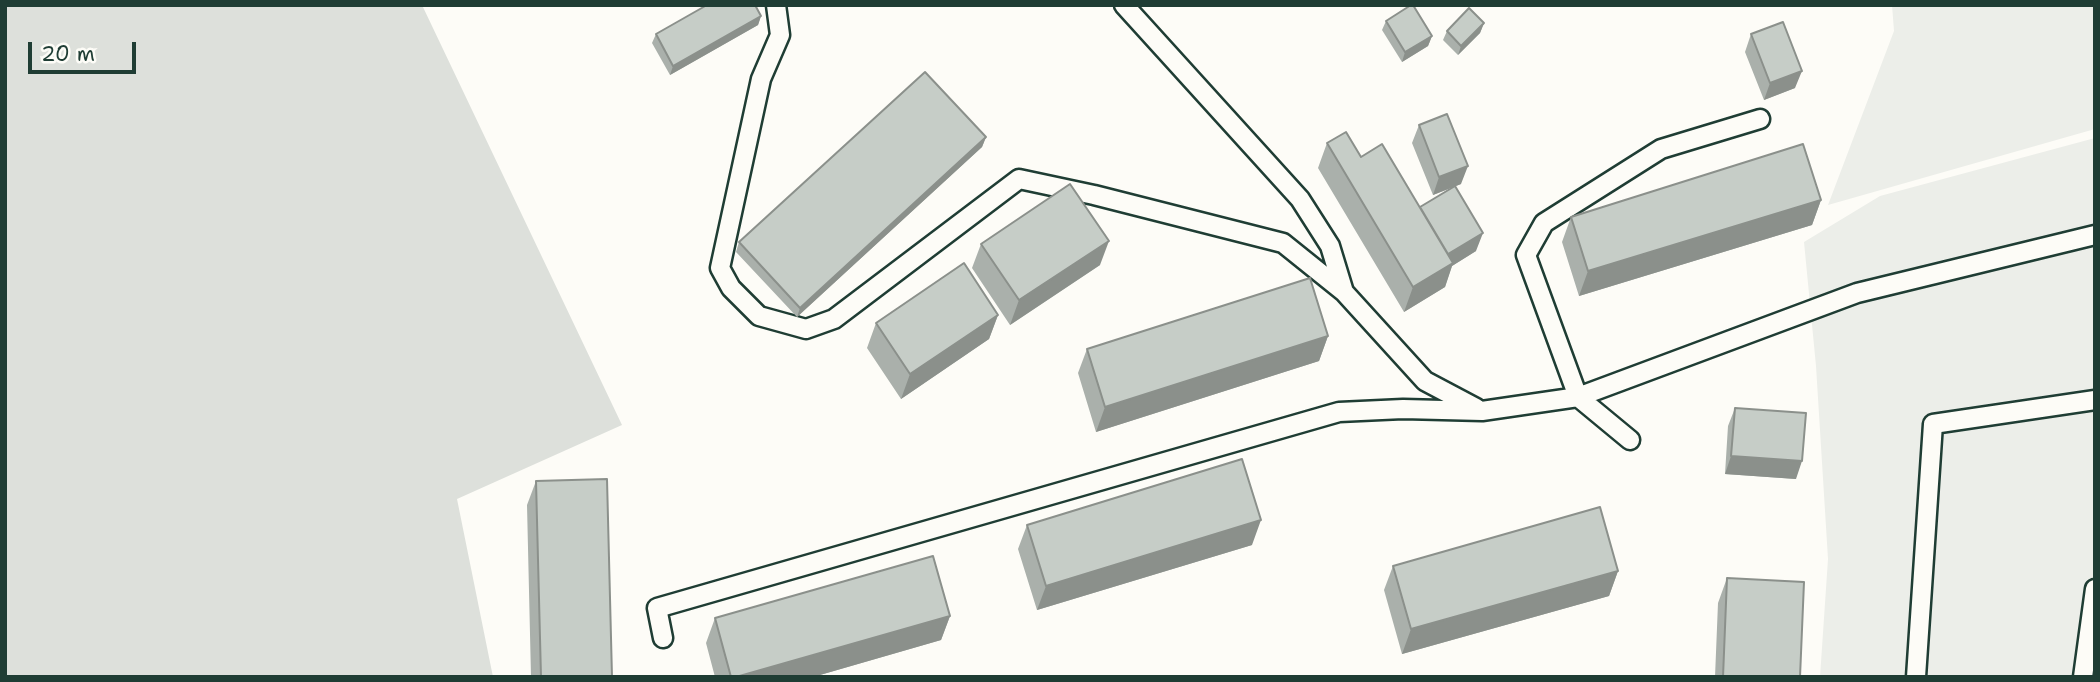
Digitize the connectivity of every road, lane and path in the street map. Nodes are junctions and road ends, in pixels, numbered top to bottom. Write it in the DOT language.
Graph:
graph roads {
  1 [pos="776,5"];
  2 [pos="1124,5"];
  3 [pos="1760,119"];
  4 [pos="2095,235"];
  5 [pos="1344,292"];
  6 [pos="1578,397"];
  7 [pos="2095,400"];
  8 [pos="1482,411"];
  9 [pos="1630,440"];
  10 [pos="2095,589"];
  11 [pos="663,638"];
  12 [pos="1916,677"];
  13 [pos="2083,677"];
  1 -- 5 [label="lane"];
  2 -- 5 [label="lane"];
  3 -- 6 [label="lane"];
  4 -- 6 [label="lane"];
  5 -- 8 [label="lane"];
  6 -- 8 [label="lane"];
  6 -- 9 [label="lane"];
  7 -- 12 [label="lane"];
  8 -- 11 [label="lane"];
  10 -- 13 [label="lane"];
}
